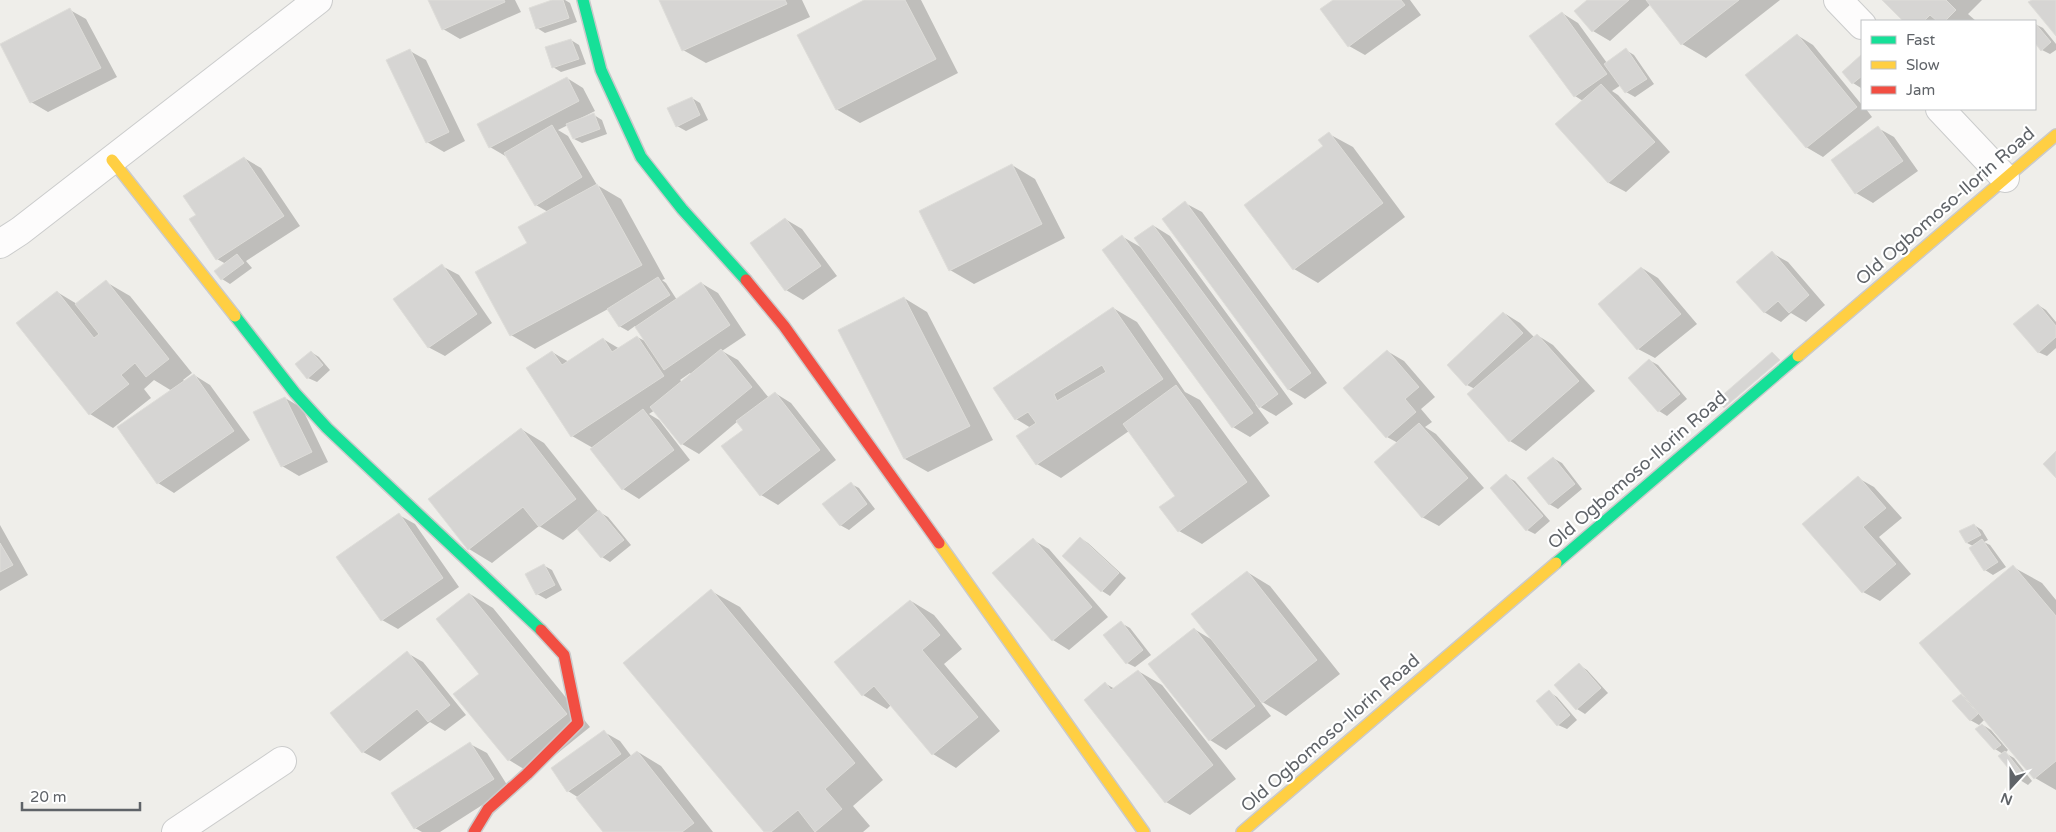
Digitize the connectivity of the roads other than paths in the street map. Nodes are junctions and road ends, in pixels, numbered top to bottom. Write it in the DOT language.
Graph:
graph roads {
  1 [pos="318,0"];
  2 [pos="583,0"];
  3 [pos="1838,0"];
  4 [pos="1861,25"];
  5 [pos="1941,110"];
  6 [pos="2056,134"];
  7 [pos="112,160"];
  8 [pos="2005,178"];
  9 [pos="0,244"];
  10 [pos="282,760"];
  11 [pos="176,832"];
  12 [pos="474,832"];
  13 [pos="1144,832"];
  14 [pos="1242,832"];
  1 -- 7 [label="street"];
  2 -- 13 [label="main road"];
  3 -- 4 [label="street"];
  5 -- 8 [label="street"];
  6 -- 8 [label="main road, Old Ogbomoso-Ilorin Road"];
  7 -- 9 [label="street"];
  7 -- 12 [label="main road"];
  8 -- 14 [label="main road, Old Ogbomoso-Ilorin Road"];
  10 -- 11 [label="street"];
}
